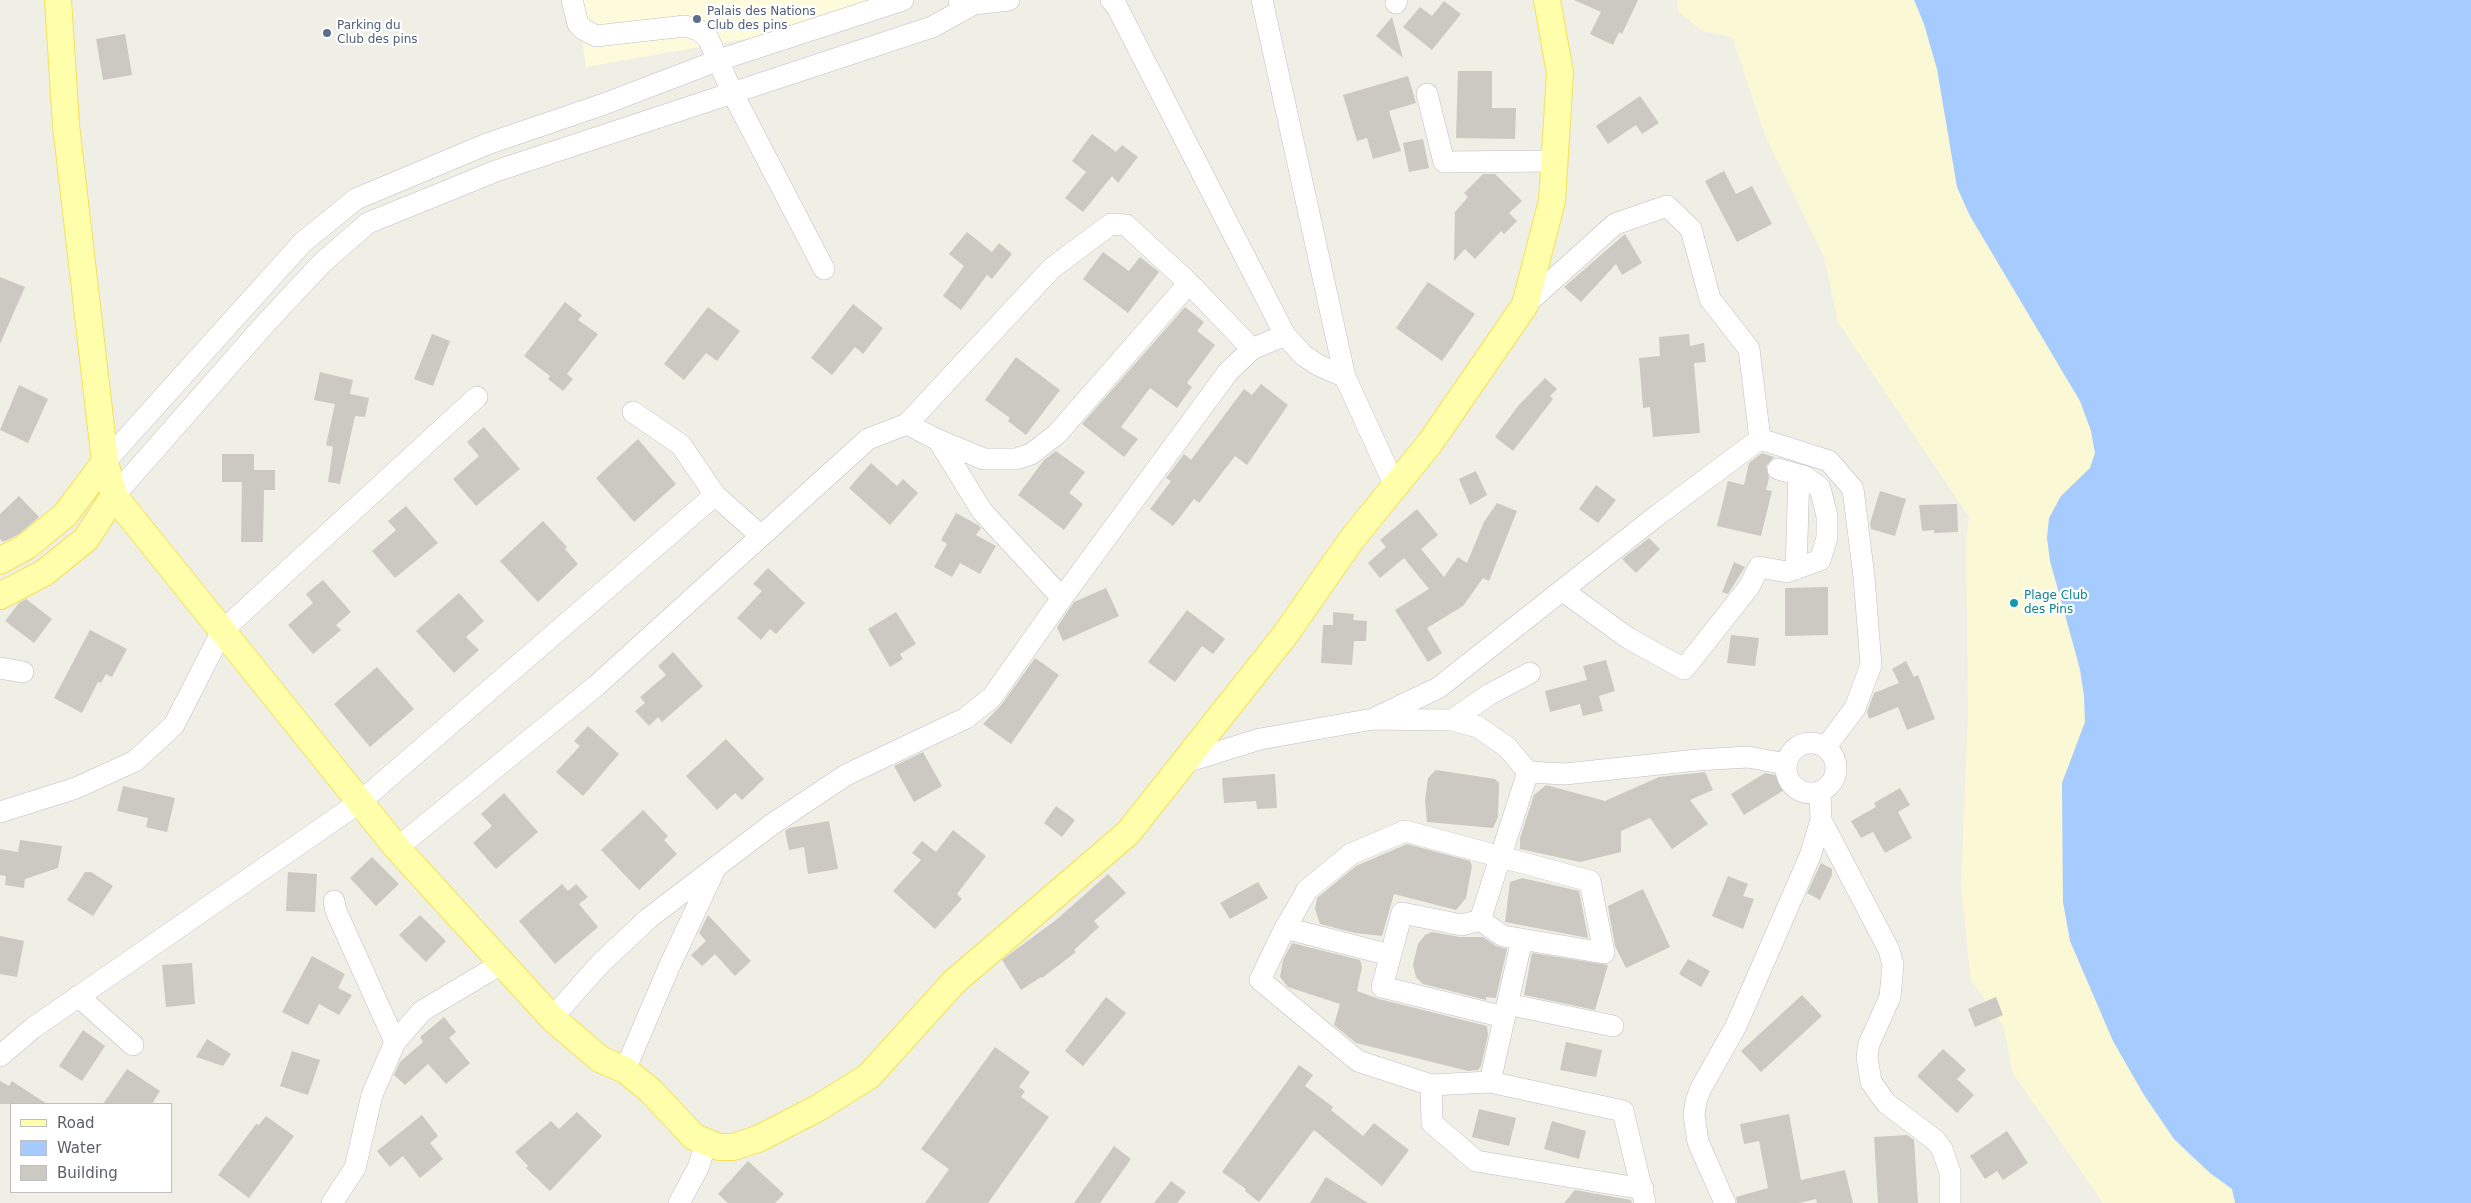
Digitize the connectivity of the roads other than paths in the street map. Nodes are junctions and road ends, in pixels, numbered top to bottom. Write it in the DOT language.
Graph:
graph roads {
  1 [pos="58,0"];
  2 [pos="572,0"];
  3 [pos="903,0"];
  4 [pos="1009,0"];
  5 [pos="1111,0"];
  6 [pos="1262,0"];
  7 [pos="1547,0"];
  8 [pos="964,2"];
  9 [pos="812,30"];
  10 [pos="719,60"];
  11 [pos="824,62"];
  12 [pos="732,92"];
  13 [pos="1427,94"];
  14 [pos="1555,161"];
  15 [pos="824,269"];
  16 [pos="1189,283"];
  17 [pos="1525,305"];
  18 [pos="1285,335"];
  19 [pos="1252,349"];
  20 [pos="1345,377"];
  21 [pos="477,397"];
  22 [pos="634,412"];
  23 [pos="907,424"];
  24 [pos="1760,438"];
  25 [pos="938,440"];
  26 [pos="105,462"];
  27 [pos="1778,469"];
  28 [pos="1799,476"];
  29 [pos="1395,486"];
  30 [pos="715,495"];
  31 [pos="114,496"];
  32 [pos="761,536"];
  33 [pos="0,561"];
  34 [pos="1796,569"];
  35 [pos="1562,590"];
  36 [pos="0,596"];
  37 [pos="1062,598"];
  38 [pos="222,631"];
  39 [pos="0,668"];
  40 [pos="23,672"];
  41 [pos="1530,674"];
  42 [pos="1374,719"];
  43 [pos="1452,720"];
  44 [pos="1826,747"];
  45 [pos="1183,763"];
  46 [pos="1786,764"];
  47 [pos="1528,772"];
  48 [pos="1820,792"];
  49 [pos="360,802"];
  50 [pos="0,812"];
  51 [pos="1821,820"];
  52 [pos="397,848"];
  53 [pos="1499,858"];
  54 [pos="716,867"];
  55 [pos="334,900"];
  56 [pos="1480,920"];
  57 [pos="1285,928"];
  58 [pos="1522,939"];
  59 [pos="1390,955"];
  60 [pos="501,964"];
  61 [pos="78,996"];
  62 [pos="1505,1011"];
  63 [pos="552,1018"];
  64 [pos="1613,1026"];
  65 [pos="394,1042"];
  66 [pos="133,1046"];
  67 [pos="0,1056"];
  68 [pos="625,1070"];
  69 [pos="1490,1082"];
  70 [pos="1431,1085"];
  71 [pos="706,1143"];
  72 [pos="1644,1196"];
  73 [pos="335,1202"];
  74 [pos="679,1203"];
  75 [pos="1725,1203"];
  76 [pos="1950,1203"];
  1 -- 26 [label="main road"];
  2 -- 10 [label="street"];
  3 -- 9 [label="street"];
  4 -- 8 [label="street"];
  5 -- 18 [label="street"];
  6 -- 20 [label="street"];
  7 -- 14 [label="main road"];
  8 -- 11 [label="street"];
  9 -- 10 [label="street"];
  9 -- 11 [label="street"];
  10 -- 12 [label="street"];
  10 -- 26 [label="street"];
  11 -- 12 [label="street"];
  12 -- 15 [label="street"];
  12 -- 31 [label="street"];
  13 -- 14 [label="street"];
  14 -- 17 [label="main road"];
  16 -- 19 [label="street"];
  16 -- 23 [label="street"];
  16 -- 25 [label="street"];
  17 -- 24 [label="street"];
  17 -- 29 [label="main road"];
  18 -- 19 [label="street"];
  18 -- 20 [label="street"];
  19 -- 37 [label="street"];
  20 -- 29 [label="street"];
  21 -- 38 [label="street"];
  22 -- 30 [label="street"];
  23 -- 25 [label="street"];
  23 -- 32 [label="street"];
  24 -- 35 [label="street"];
  24 -- 44 [label="street"];
  25 -- 37 [label="street"];
  26 -- 31 [label="main road"];
  26 -- 33 [label="main road"];
  27 -- 28 [label="street"];
  28 -- 34 [label="street"];
  28 -- 34 [label="street"];
  29 -- 45 [label="main road"];
  30 -- 32 [label="street"];
  30 -- 49 [label="street"];
  31 -- 36 [label="main road"];
  31 -- 38 [label="main road"];
  32 -- 52 [label="street"];
  34 -- 35 [label="street"];
  35 -- 42 [label="street"];
  37 -- 54 [label="street"];
  38 -- 49 [label="main road"];
  38 -- 50 [label="street"];
  39 -- 40 [label="street"];
  41 -- 43 [label="street"];
  42 -- 43 [label="street"];
  42 -- 45 [label="street"];
  43 -- 47 [label="street"];
  44 -- 46 [label="street"];
  44 -- 48 [label="street"];
  45 -- 71 [label="main road"];
  46 -- 47 [label="street"];
  46 -- 48 [label="street"];
  47 -- 53 [label="street"];
  48 -- 51 [label="street"];
  49 -- 52 [label="main road"];
  49 -- 61 [label="street"];
  51 -- 75 [label="street"];
  51 -- 76 [label="street"];
  52 -- 60 [label="main road"];
  53 -- 56 [label="street"];
  53 -- 57 [label="street"];
  53 -- 58 [label="street"];
  54 -- 63 [label="street"];
  54 -- 68 [label="street"];
  55 -- 65 [label="street"];
  56 -- 58 [label="street"];
  56 -- 59 [label="street"];
  57 -- 59 [label="street"];
  57 -- 70 [label="street"];
  58 -- 62 [label="street"];
  59 -- 62 [label="street"];
  60 -- 63 [label="main road"];
  60 -- 65 [label="street"];
  61 -- 66 [label="street"];
  61 -- 67 [label="street"];
  62 -- 64 [label="street"];
  62 -- 69 [label="street"];
  63 -- 68 [label="main road"];
  65 -- 73 [label="street"];
  68 -- 71 [label="main road"];
  69 -- 70 [label="street"];
  69 -- 72 [label="street"];
  70 -- 72 [label="street"];
  71 -- 74 [label="street"];
}
